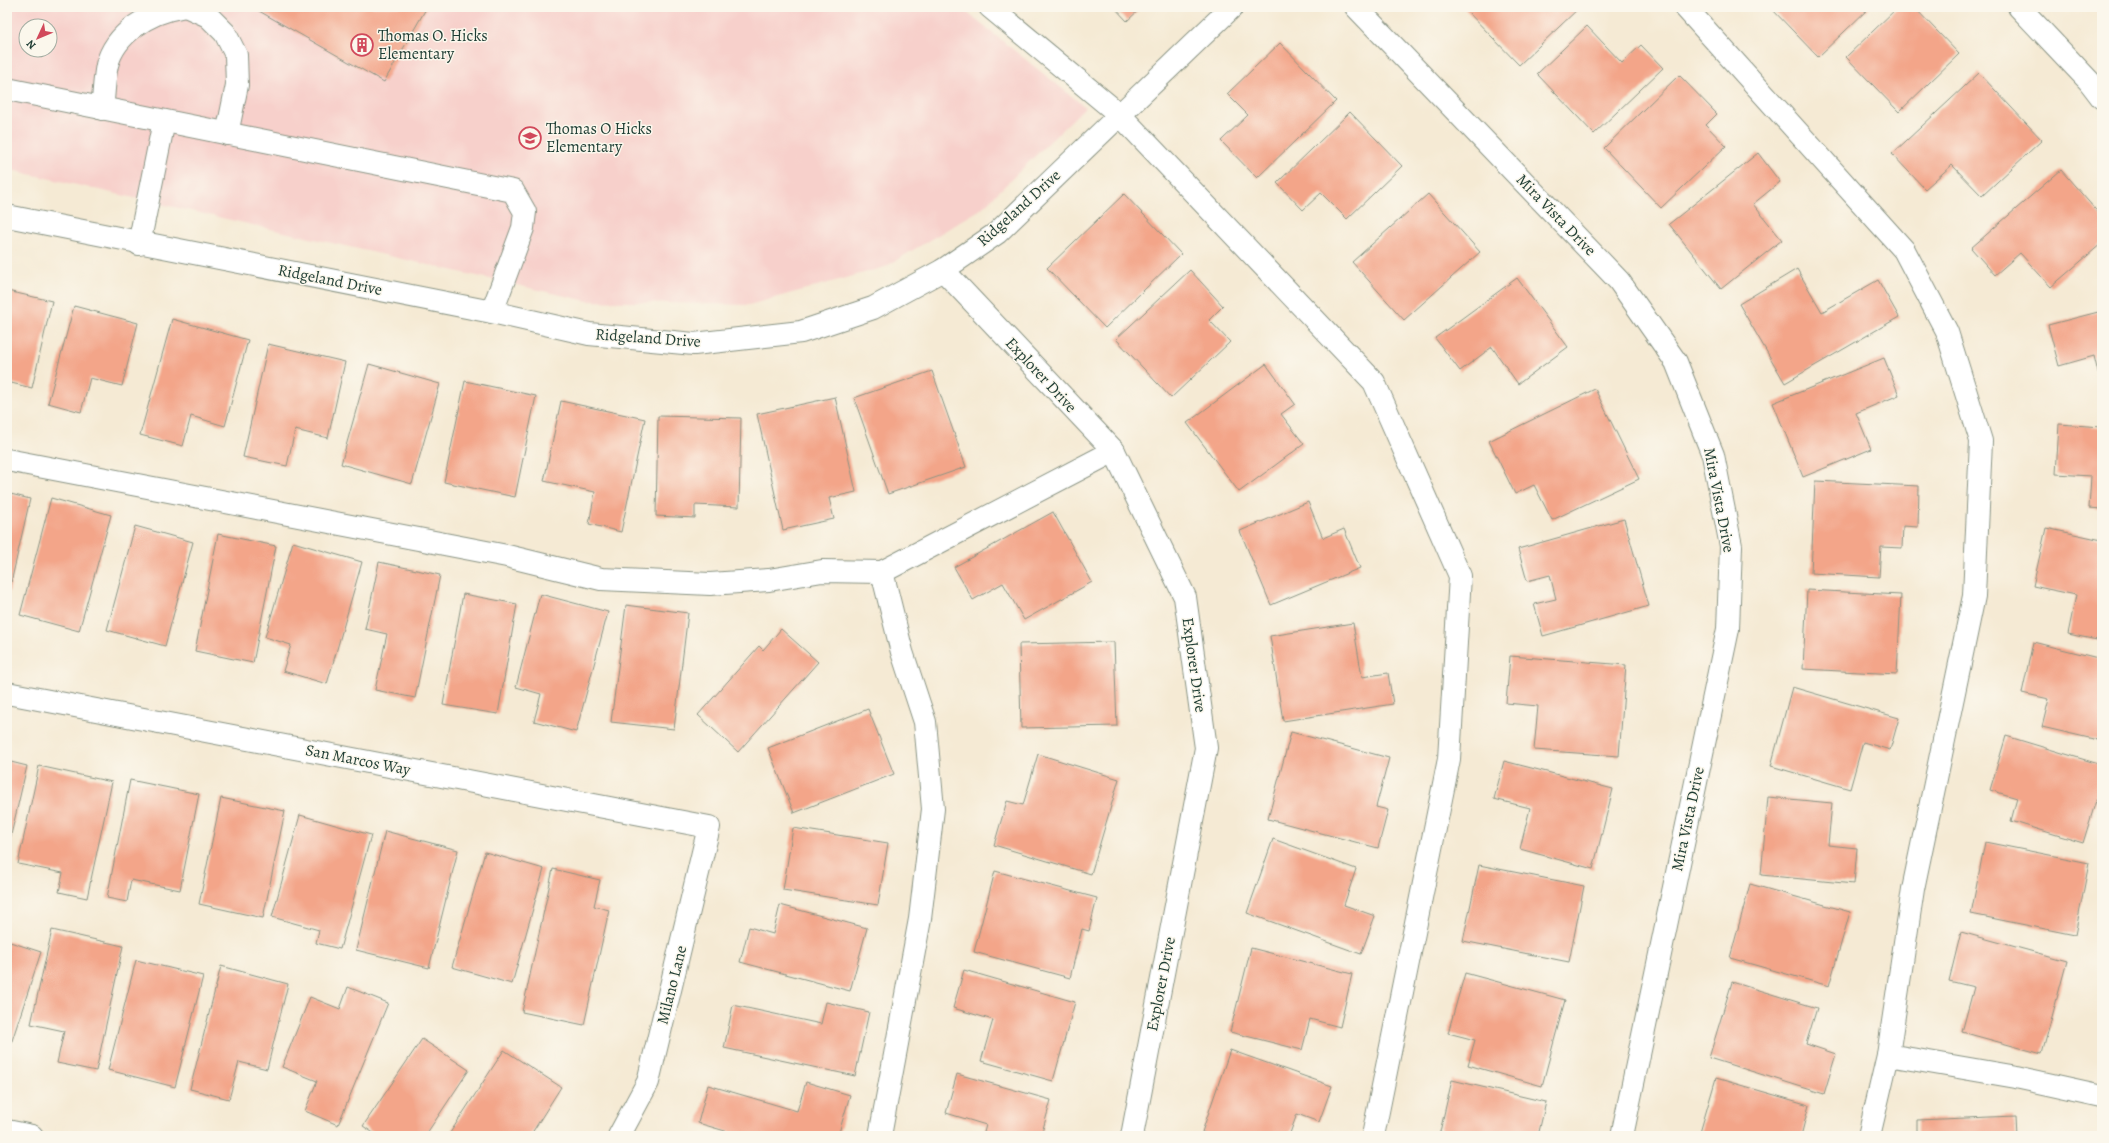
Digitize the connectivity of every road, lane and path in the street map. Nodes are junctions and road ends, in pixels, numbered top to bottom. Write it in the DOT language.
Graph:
graph roads {
  1 [pos="181,7"];
  2 [pos="188,7"];
  3 [pos="990,7"];
  4 [pos="1232,7"];
  5 [pos="1356,7"];
  6 [pos="1685,7"];
  7 [pos="2019,7"];
  8 [pos="7,89"];
  9 [pos="2102,98"];
  10 [pos="102,109"];
  11 [pos="1120,115"];
  12 [pos="164,121"];
  13 [pos="227,134"];
  14 [pos="7,216"];
  15 [pos="139,244"];
  16 [pos="943,270"];
  17 [pos="492,312"];
  18 [pos="1114,451"];
  19 [pos="7,460"];
  20 [pos="882,572"];
  21 [pos="7,693"];
  22 [pos="710,827"];
  23 [pos="1888,1055"];
  24 [pos="2102,1096"];
  25 [pos="7,1131"];
  26 [pos="32,1136"];
  27 [pos="619,1136"];
  28 [pos="880,1136"];
  29 [pos="1132,1136"];
  30 [pos="1373,1136"];
  31 [pos="1622,1136"];
  32 [pos="1869,1136"];
  1 -- 10 [label="street"];
  2 -- 13 [label="street"];
  3 -- 11 [label="street"];
  4 -- 11 [label="street, Ridgeland Drive"];
  5 -- 31 [label="street, Mira Vista Drive"];
  6 -- 23 [label="street"];
  7 -- 9 [label="street"];
  8 -- 10 [label="street"];
  10 -- 12 [label="street"];
  11 -- 16 [label="street, Ridgeland Drive"];
  11 -- 30 [label="street"];
  12 -- 13 [label="street"];
  12 -- 15 [label="street"];
  13 -- 17 [label="street"];
  14 -- 15 [label="street, Ridgeland Drive"];
  15 -- 17 [label="street, Ridgeland Drive"];
  16 -- 17 [label="street, Ridgeland Drive"];
  16 -- 18 [label="street, Explorer Drive"];
  18 -- 20 [label="street"];
  18 -- 29 [label="street, Explorer Drive"];
  19 -- 20 [label="street"];
  20 -- 28 [label="street"];
  21 -- 22 [label="street, San Marcos Way"];
  22 -- 27 [label="street, Milano Lane"];
  23 -- 24 [label="street"];
  23 -- 32 [label="street"];
  25 -- 26 [label="street"];
}
